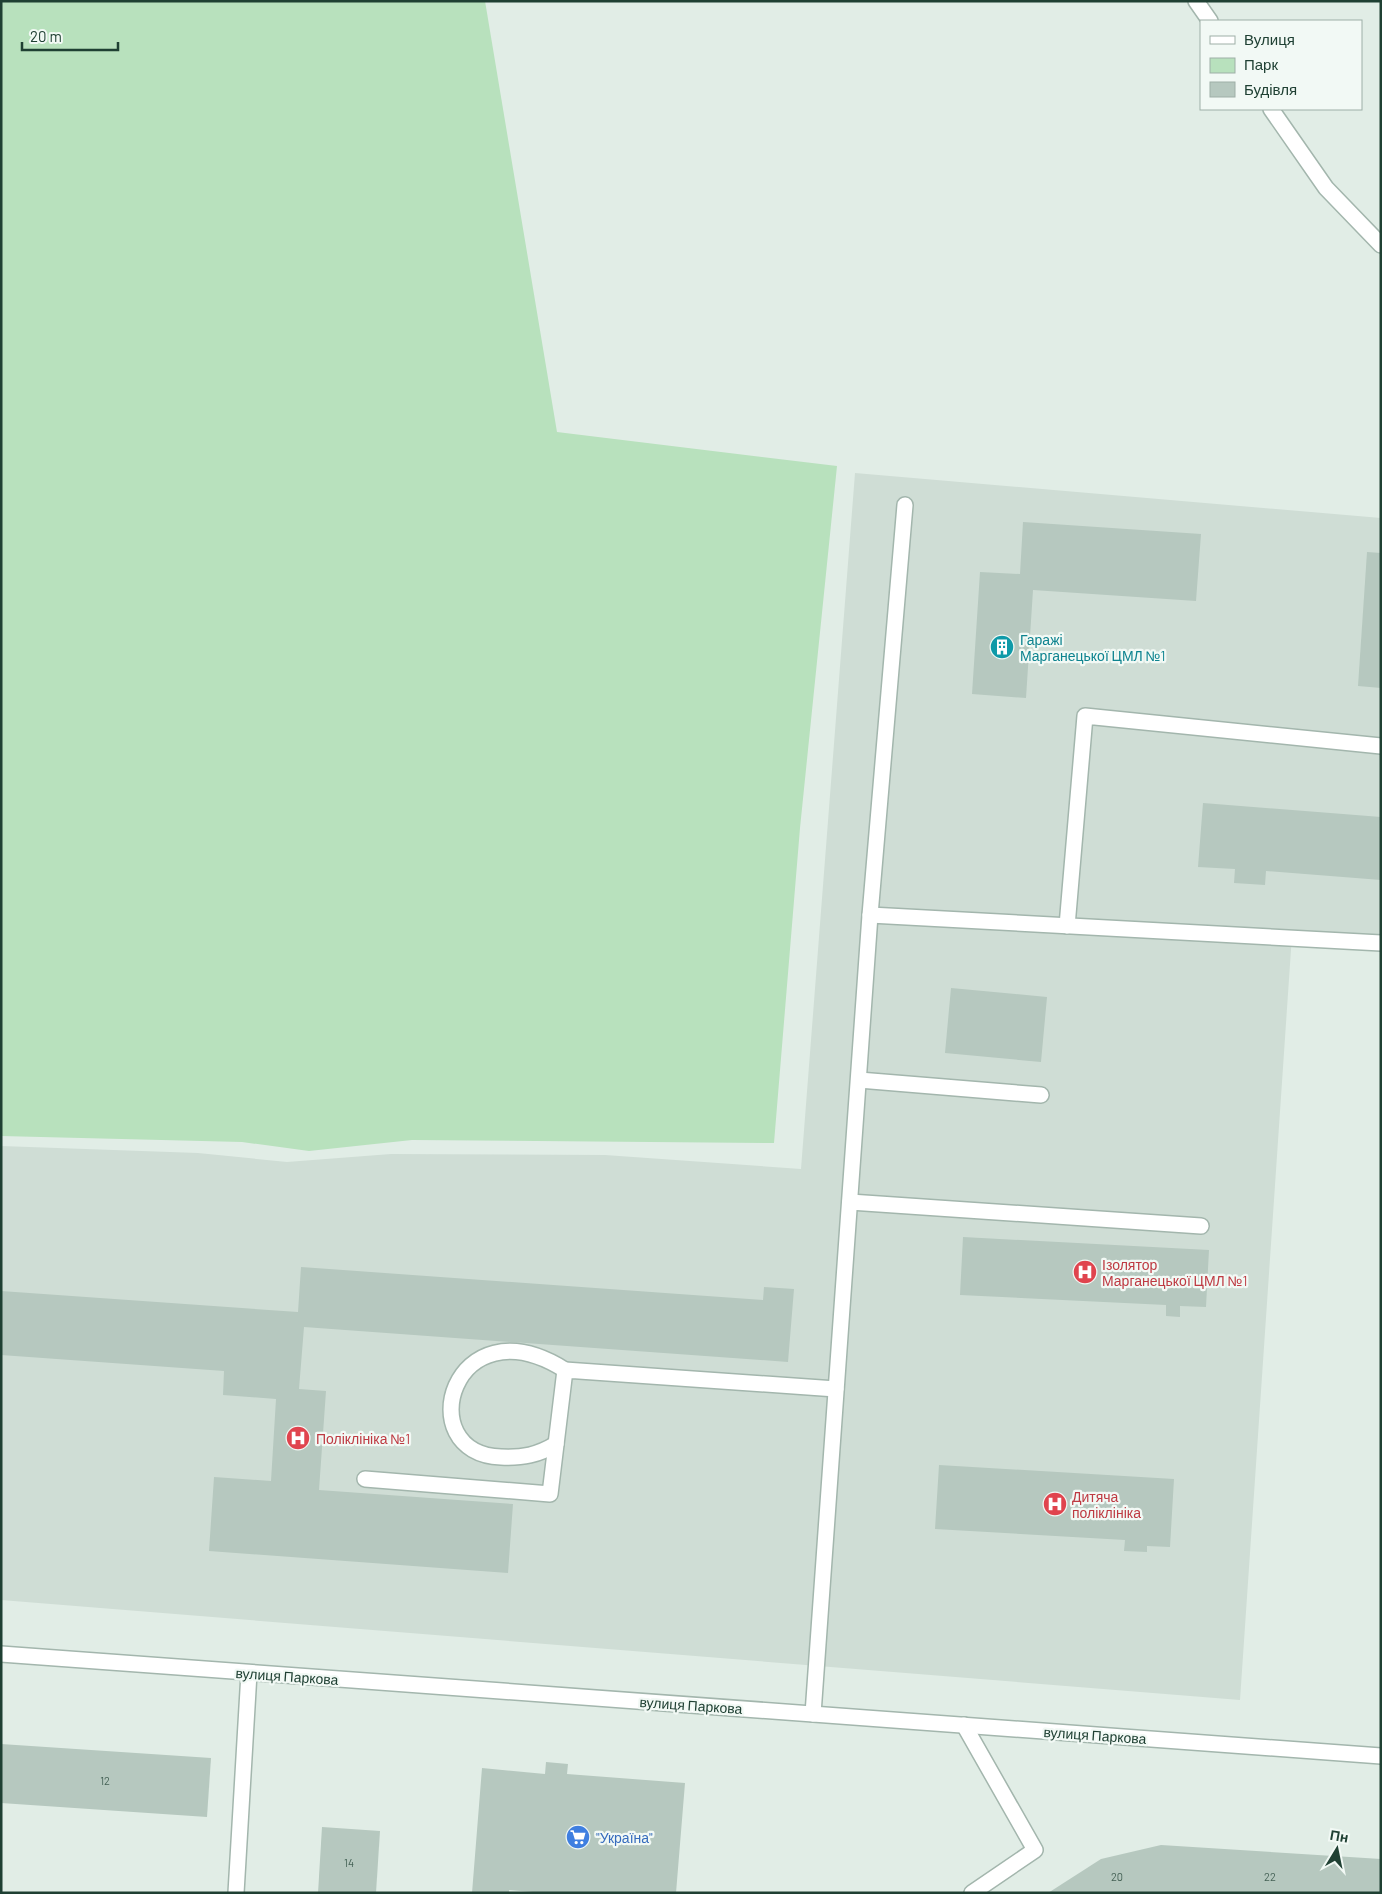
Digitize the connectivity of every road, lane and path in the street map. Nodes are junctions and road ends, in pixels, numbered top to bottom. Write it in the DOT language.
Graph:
graph roads {
  1 [pos="1196,1"];
  2 [pos="1209,20"];
  3 [pos="1272,110"];
  4 [pos="1381,245"];
  5 [pos="905,506"];
  6 [pos="1381,746"];
  7 [pos="870,915"];
  8 [pos="1067,926"];
  9 [pos="1381,943"];
  10 [pos="858,1080"];
  11 [pos="1041,1095"];
  12 [pos="850,1202"];
  13 [pos="1201,1226"];
  14 [pos="565,1370"];
  15 [pos="836,1388"];
  16 [pos="556,1444"];
  17 [pos="365,1479"];
  18 [pos="1,1654"];
  19 [pos="249,1673"];
  20 [pos="813,1714"];
  21 [pos="964,1725"];
  22 [pos="1381,1756"];
  23 [pos="236,1893"];
  24 [pos="972,1893"];
  1 -- 2 [label="street"];
  3 -- 4 [label="street"];
  5 -- 7 [label="street"];
  6 -- 8 [label="street"];
  7 -- 8 [label="street"];
  7 -- 10 [label="street"];
  8 -- 9 [label="street"];
  10 -- 11 [label="street"];
  10 -- 12 [label="street"];
  12 -- 13 [label="street"];
  12 -- 15 [label="street"];
  14 -- 15 [label="street"];
  14 -- 16 [label="street"];
  14 -- 16 [label="street"];
  15 -- 20 [label="street"];
  16 -- 17 [label="street"];
  18 -- 19 [label="street, вулиця Паркова"];
  19 -- 20 [label="street, вулиця Паркова"];
  19 -- 23 [label="street"];
  20 -- 21 [label="street, вулиця Паркова"];
  21 -- 22 [label="street, вулиця Паркова"];
  21 -- 24 [label="street"];
}
